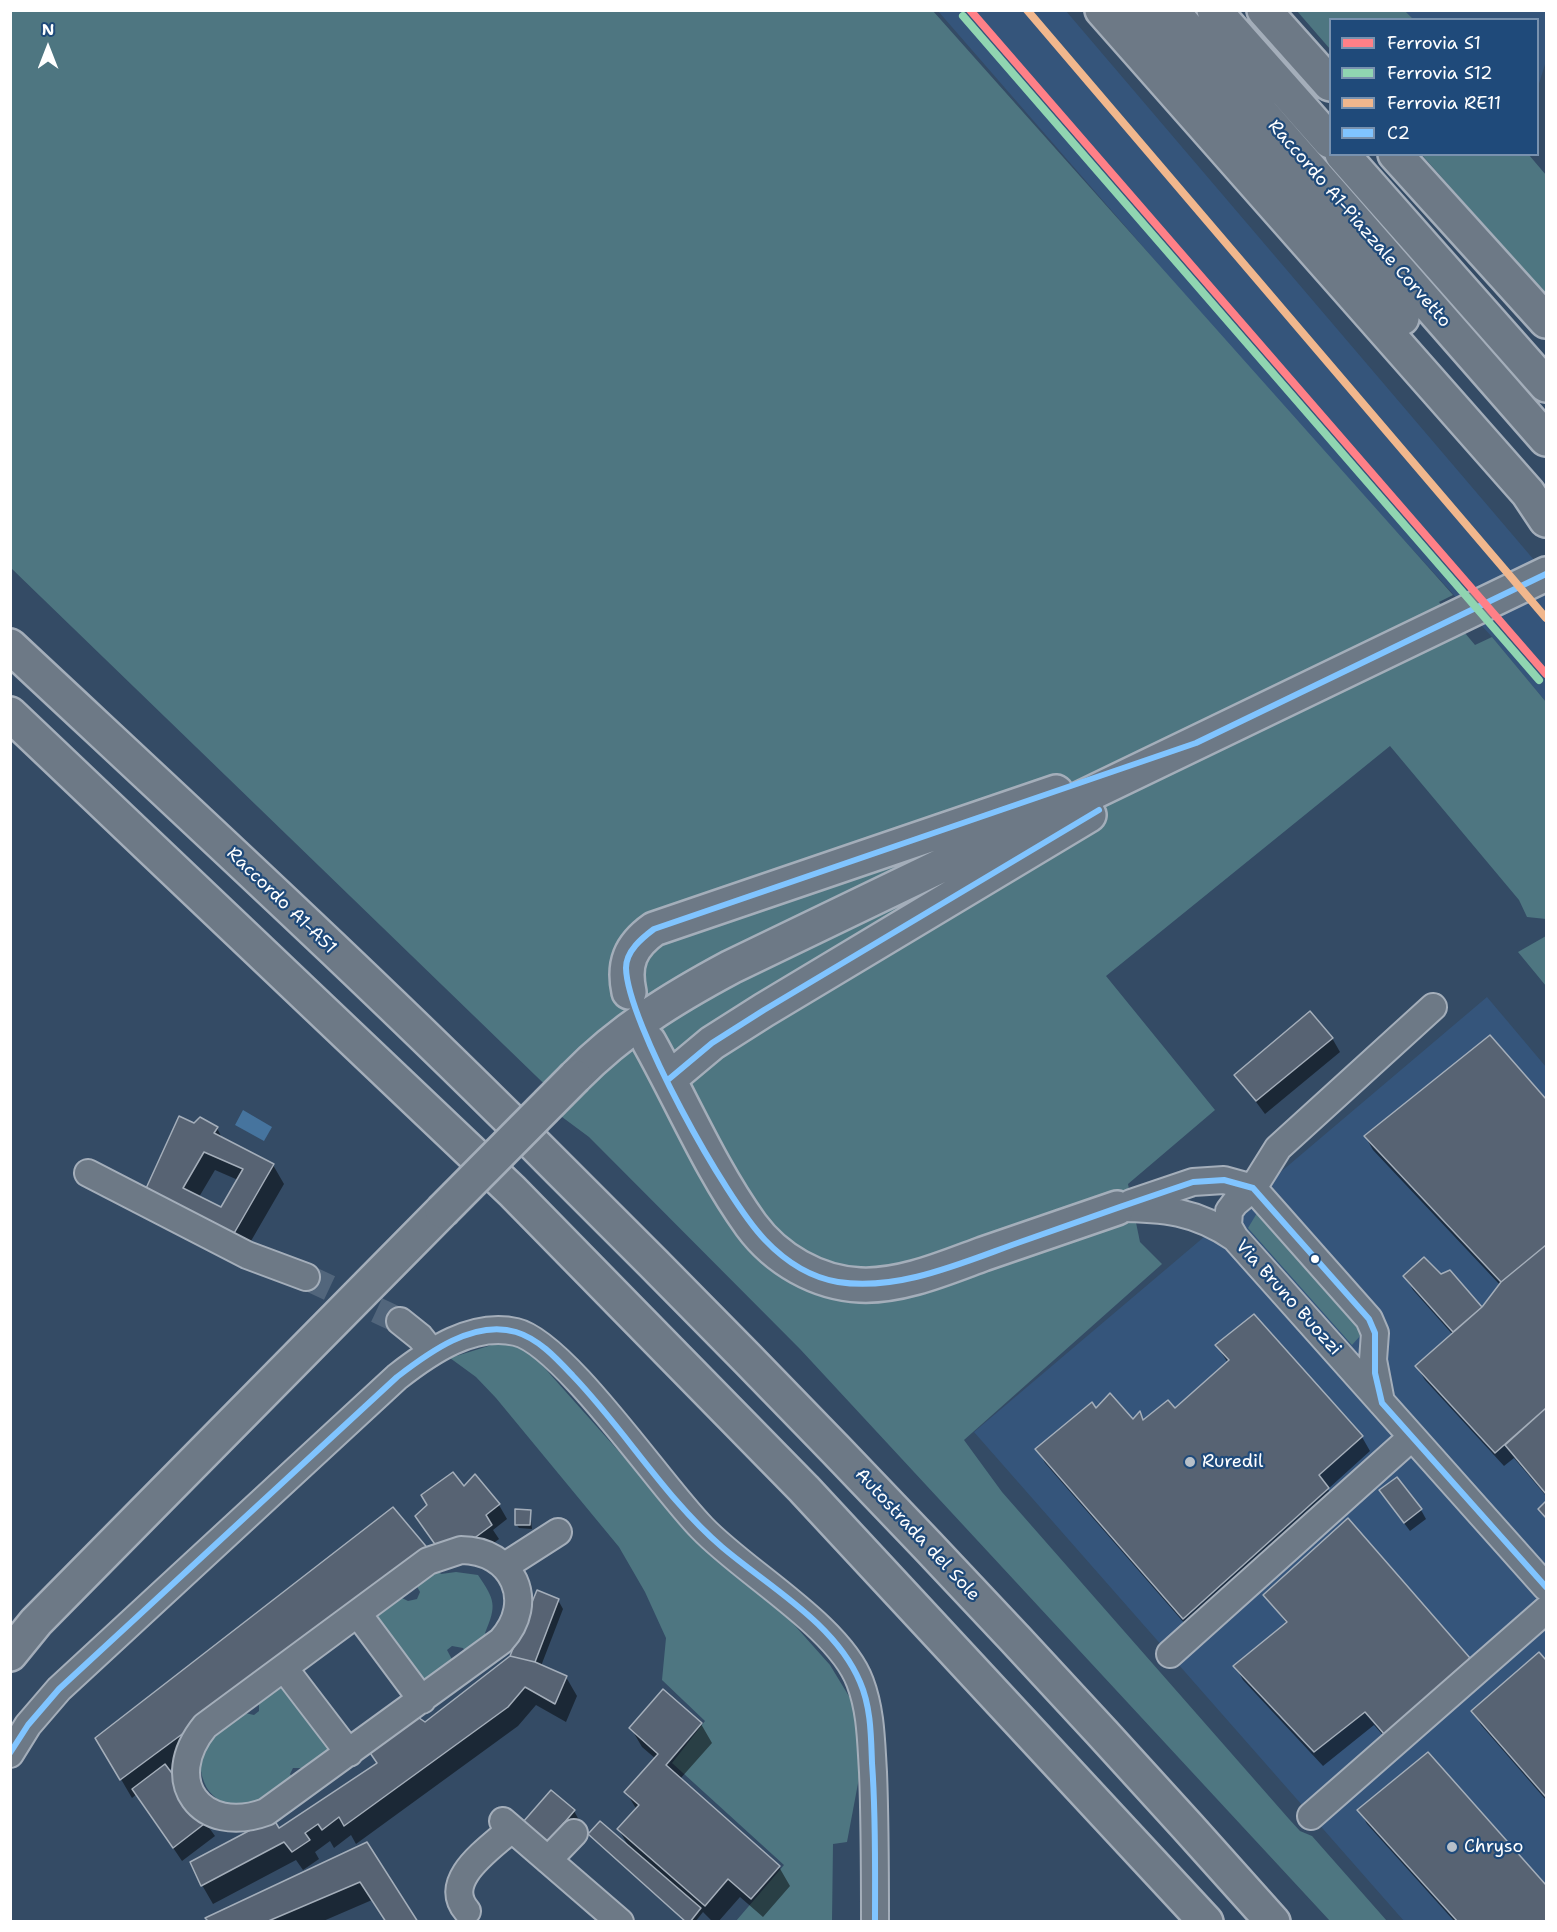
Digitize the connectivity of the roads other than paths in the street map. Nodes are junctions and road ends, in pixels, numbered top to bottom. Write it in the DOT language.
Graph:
graph roads {
  1 [pos="1102,10"];
  2 [pos="1136,10"];
  3 [pos="1171,10"];
  4 [pos="1214,10"];
  5 [pos="1264,10"];
  6 [pos="1329,83"];
  7 [pos="1329,140"];
  8 [pos="1344,156"];
  9 [pos="1397,156"];
  10 [pos="1546,321"];
  11 [pos="1546,385"];
  12 [pos="1546,439"];
  13 [pos="1546,489"];
  14 [pos="1546,520"];
  15 [pos="1546,556"];
  16 [pos="1546,574"];
  17 [pos="1546,579"];
  18 [pos="1511,590"];
  19 [pos="10,646"];
  20 [pos="10,714"];
  21 [pos="1196,743"];
  22 [pos="629,992"];
  23 [pos="1433,1007"];
  24 [pos="649,1042"];
  25 [pos="669,1079"];
  26 [pos="549,1159"];
  27 [pos="88,1173"];
  28 [pos="1253,1188"];
  29 [pos="1117,1208"];
  30 [pos="1236,1238"];
  31 [pos="306,1277"];
  32 [pos="400,1321"];
  33 [pos="1374,1341"];
  34 [pos="1336,1351"];
  35 [pos="432,1352"];
  36 [pos="1382,1403"];
  37 [pos="1412,1437"];
  38 [pos="558,1532"];
  39 [pos="505,1566"];
  40 [pos="1546,1587"];
  41 [pos="1546,1610"];
  42 [pos="358,1614"];
  43 [pos="10,1654"];
  44 [pos="1170,1654"];
  45 [pos="284,1668"];
  46 [pos="422,1700"];
  47 [pos="349,1753"];
  48 [pos="10,1754"];
  49 [pos="1311,1816"];
  50 [pos="574,1833"];
  51 [pos="549,1860"];
  52 [pos="467,1911"];
  53 [pos="620,1922"];
  54 [pos="875,1922"];
  55 [pos="1206,1922"];
  56 [pos="1273,1922"];
  1 -- 14 [label="highway"];
  2 -- 13 [label="highway"];
  3 -- 12 [label="highway, Raccordo A1-Piazzale Corvetto"];
  4 -- 7 [label="highway, Raccordo A1-Piazzale Corvetto"];
  5 -- 6 [label="highway"];
  8 -- 11 [label="highway, Raccordo A1-Piazzale Corvetto"];
  9 -- 10 [label="highway"];
  15 -- 18 [label="highway"];
  16 -- 18 [label="highway"];
  17 -- 18 [label="highway"];
  18 -- 21 [label="highway"];
  19 -- 26 [label="highway, Raccordo A1-A51"];
  20 -- 55 [label="highway"];
  21 -- 22 [label="highway"];
  21 -- 25 [label="highway"];
  21 -- 43 [label="highway, bridge"];
  23 -- 28 [label="street"];
  24 -- 25 [label="highway"];
  25 -- 29 [label="highway"];
  26 -- 56 [label="highway, Autostrada del Sole"];
  27 -- 31 [label="street"];
  28 -- 29 [label="street"];
  28 -- 30 [label="street"];
  28 -- 33 [label="street, Via Bruno Buozzi"];
  29 -- 30 [label="street, Via Bruno Buozzi"];
  30 -- 34 [label="street, Via Bruno Buozzi"];
  32 -- 35 [label="street"];
  33 -- 34 [label="street"];
  33 -- 36 [label="street, Via Bruno Buozzi"];
  34 -- 36 [label="street, Via Bruno Buozzi"];
  35 -- 48 [label="street"];
  35 -- 54 [label="street"];
  36 -- 37 [label="street, Via Bruno Buozzi"];
  37 -- 40 [label="street, Via Bruno Buozzi"];
  37 -- 44 [label="street"];
  38 -- 39 [label="street"];
  39 -- 42 [label="street"];
  39 -- 46 [label="street"];
  41 -- 49 [label="street"];
  42 -- 45 [label="street"];
  42 -- 46 [label="street"];
  45 -- 47 [label="street"];
  45 -- 47 [label="street"];
  46 -- 47 [label="street"];
  50 -- 51 [label="street"];
  51 -- 52 [label="street"];
  51 -- 53 [label="street"];
}
